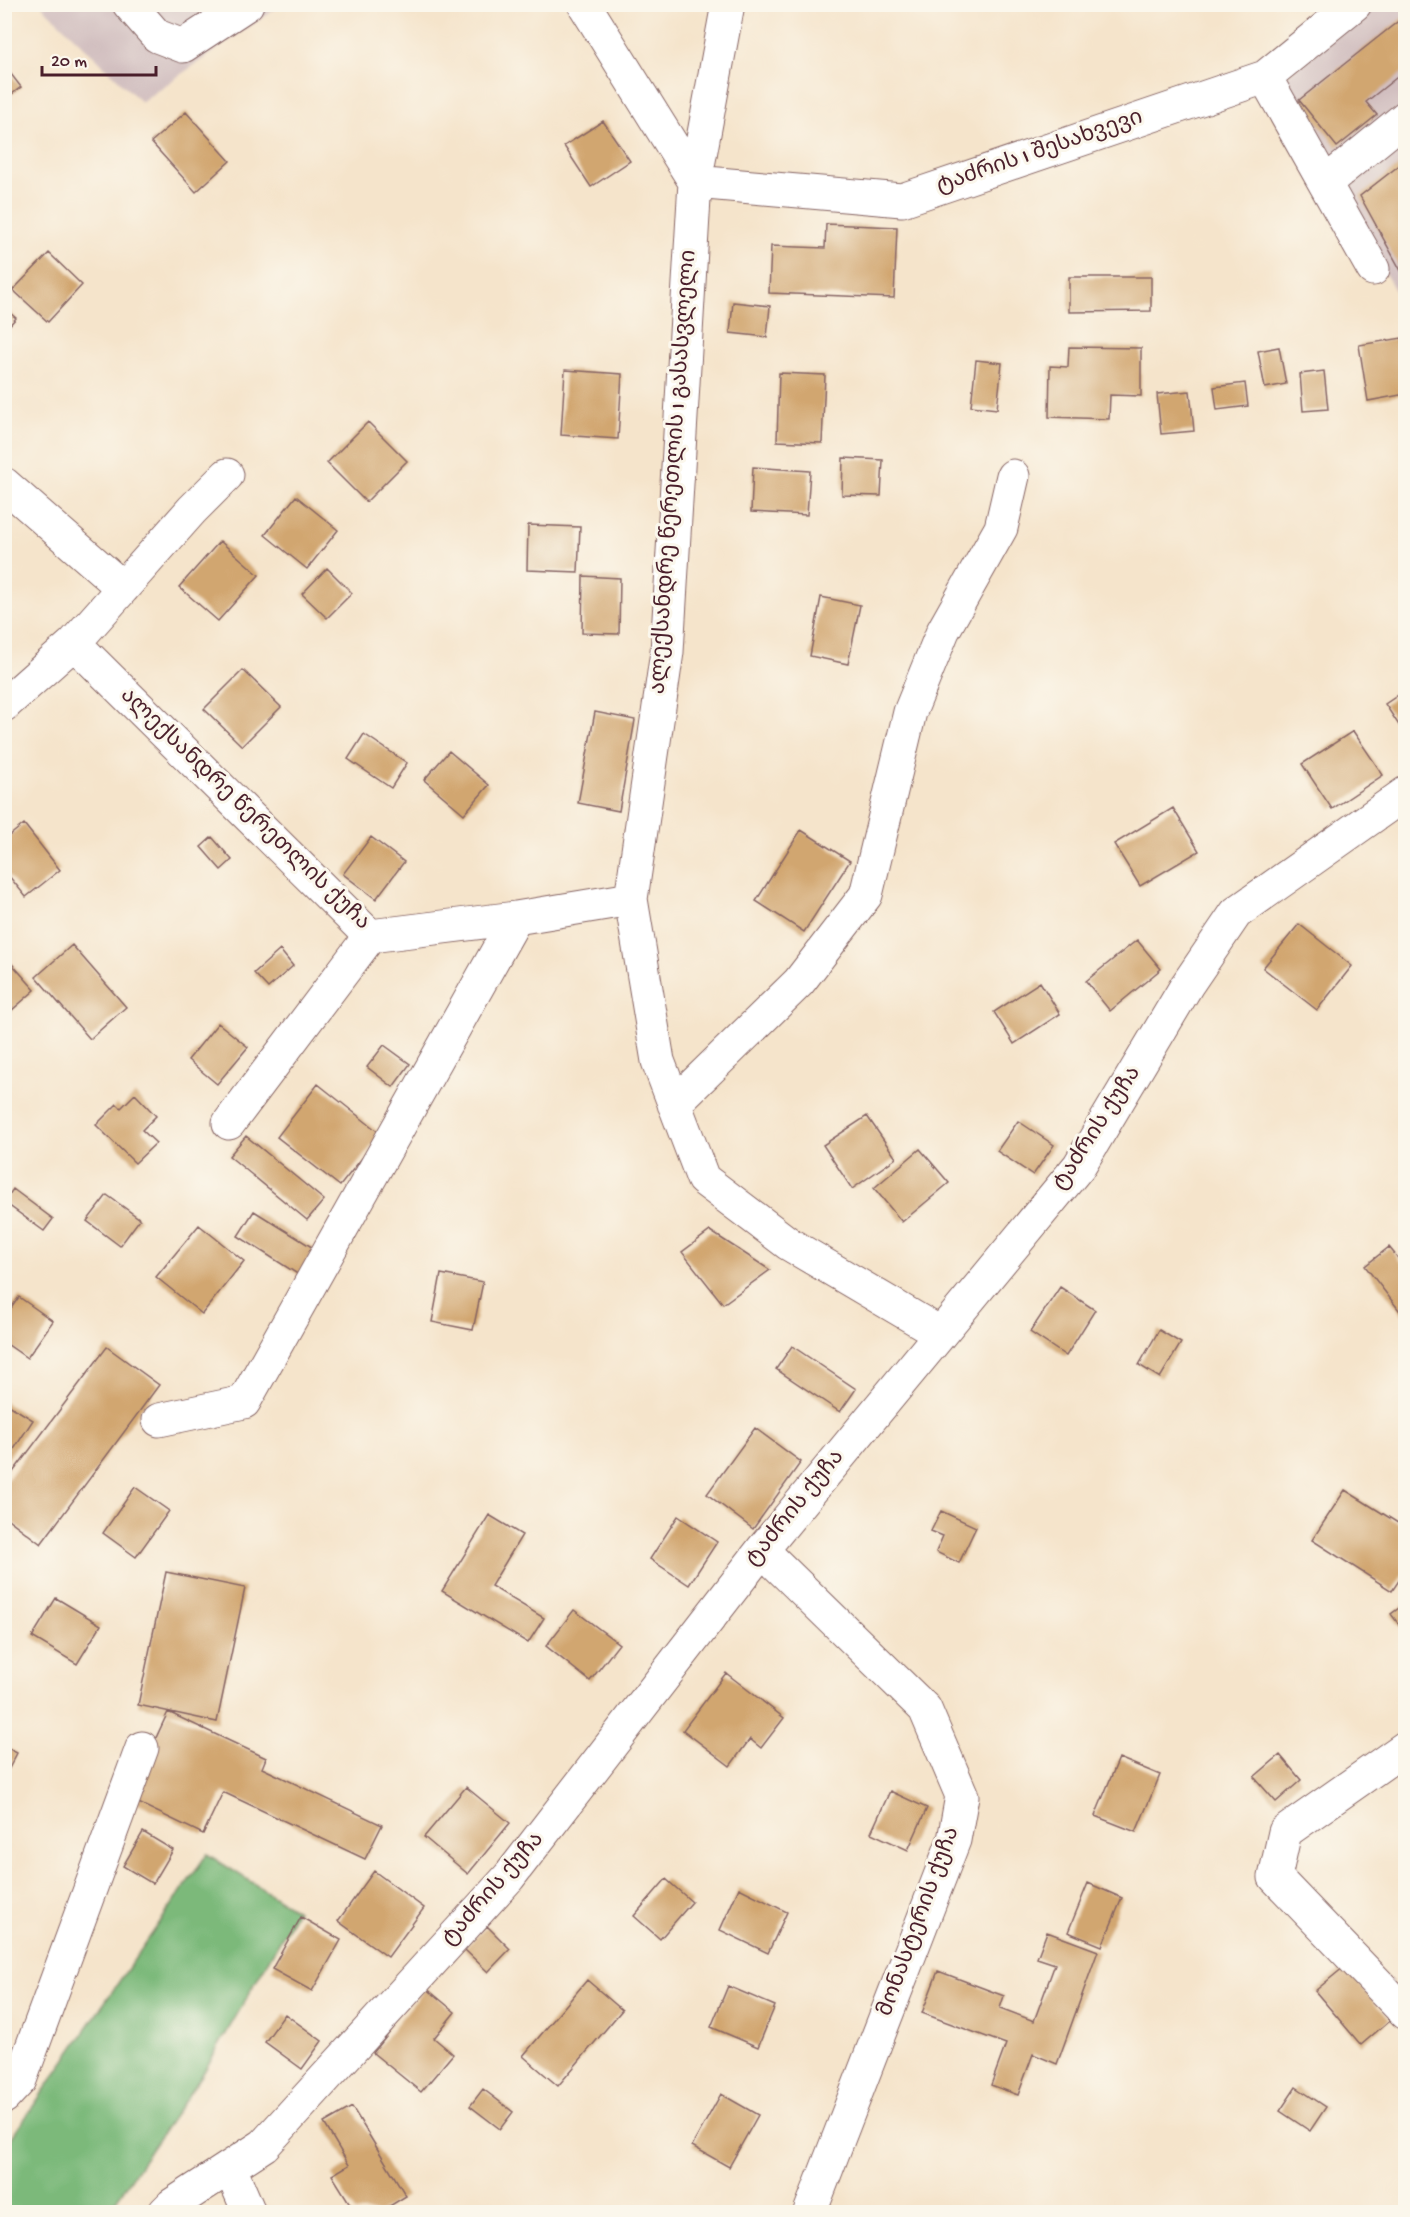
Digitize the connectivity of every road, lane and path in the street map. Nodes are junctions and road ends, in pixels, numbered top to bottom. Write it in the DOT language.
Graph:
graph roads {
  1 [pos="129,4"];
  2 [pos="247,4"];
  3 [pos="584,4"];
  4 [pos="728,4"];
  5 [pos="1356,4"];
  6 [pos="1265,77"];
  7 [pos="1406,117"];
  8 [pos="695,182"];
  9 [pos="1325,183"];
  10 [pos="1373,269"];
  11 [pos="227,475"];
  12 [pos="1013,476"];
  13 [pos="4,484"];
  14 [pos="123,588"];
  15 [pos="74,643"];
  16 [pos="4,705"];
  17 [pos="1406,793"];
  18 [pos="631,899"];
  19 [pos="516,918"];
  20 [pos="370,936"];
  21 [pos="674,1104"];
  22 [pos="229,1123"];
  23 [pos="940,1333"];
  24 [pos="159,1420"];
  25 [pos="762,1550"];
  26 [pos="1406,1747"];
  27 [pos="142,1748"];
  28 [pos="1406,2013"];
  29 [pos="4,2097"];
  30 [pos="230,2168"];
  31 [pos="165,2212"];
  32 [pos="249,2212"];
  33 [pos="810,2212"];
  1 -- 2 [label="street"];
  3 -- 8 [label="street"];
  4 -- 8 [label="street, ალექსანდრე წერეთლის I გასასვლელი"];
  5 -- 6 [label="street, ტაძრის I შესახვევი"];
  6 -- 8 [label="street, ტაძრის I შესახვევი"];
  6 -- 9 [label="street"];
  7 -- 9 [label="street"];
  8 -- 18 [label="street, ალექსანდრე წერეთლის I გასასვლელი"];
  9 -- 10 [label="street"];
  11 -- 14 [label="street"];
  12 -- 21 [label="street"];
  13 -- 14 [label="street"];
  14 -- 15 [label="street"];
  15 -- 16 [label="street"];
  15 -- 20 [label="street, ალექსანდრე წერეთლის ქუჩა"];
  17 -- 23 [label="street, ტაძრის ქუჩა"];
  18 -- 19 [label="street, ალექსანდრე წერეთლის ქუჩა"];
  18 -- 21 [label="street, ალექსანდრე წერეთლის I გასასვლელი"];
  19 -- 20 [label="street, ალექსანდრე წერეთლის ქუჩა"];
  19 -- 24 [label="street"];
  20 -- 22 [label="street"];
  21 -- 23 [label="street, ალექსანდრე წერეთლის I გასასვლელი"];
  23 -- 25 [label="street, ტაძრის ქუჩა"];
  25 -- 30 [label="street, ტაძრის ქუჩა"];
  25 -- 33 [label="street, მონასტერის ქუჩა"];
  26 -- 28 [label="street"];
  27 -- 29 [label="street"];
  30 -- 31 [label="street, ტაძრის ქუჩა"];
  30 -- 32 [label="street"];
}
